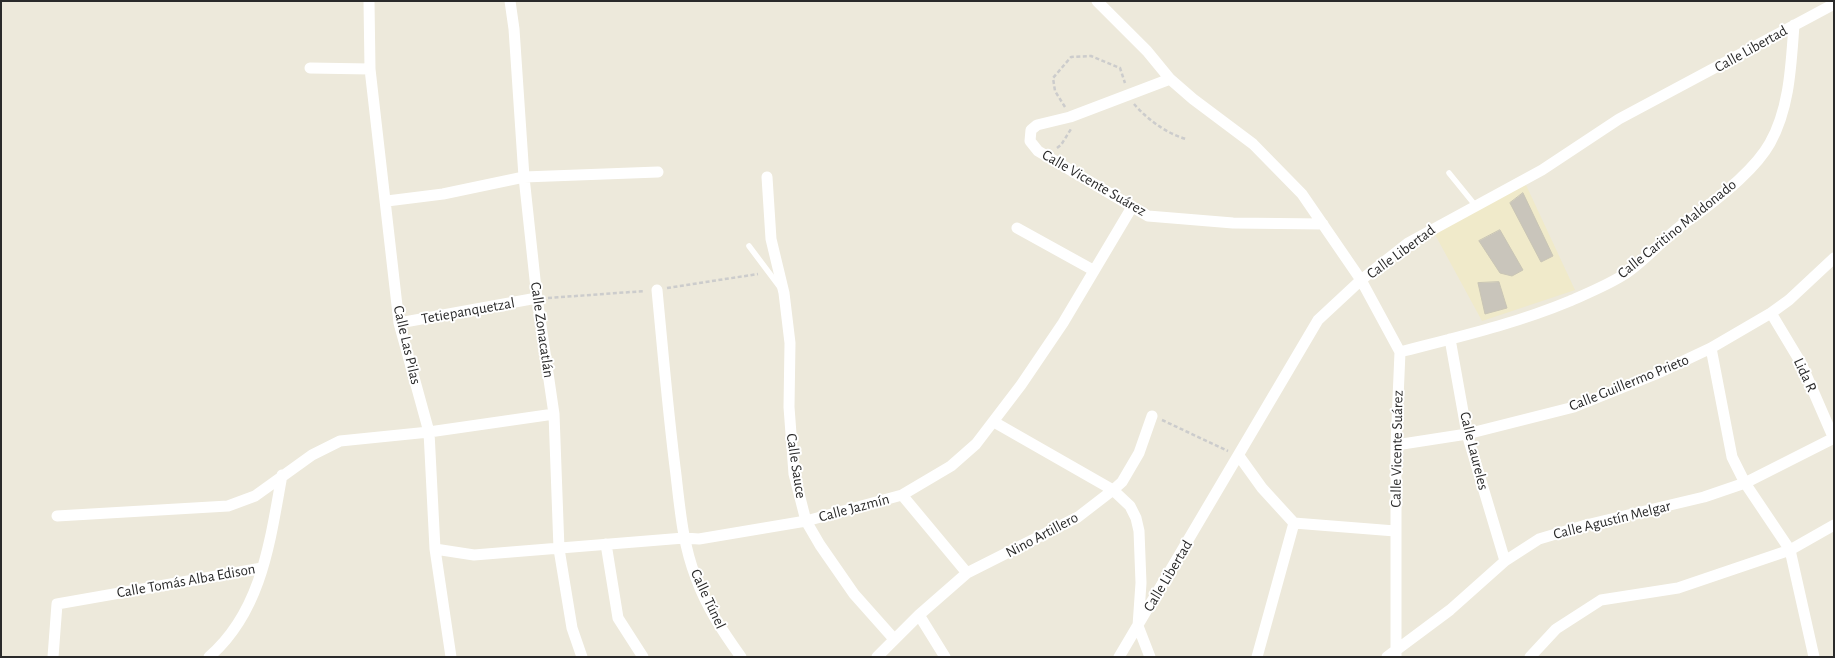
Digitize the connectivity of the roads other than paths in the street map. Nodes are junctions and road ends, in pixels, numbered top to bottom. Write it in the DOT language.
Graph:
graph roads {
  1 [pos="369,1"];
  2 [pos="510,1"];
  3 [pos="1098,1"];
  4 [pos="1834,4"];
  5 [pos="1794,25"];
  6 [pos="310,68"];
  7 [pos="370,69"];
  8 [pos="1170,79"];
  9 [pos="658,172"];
  10 [pos="1449,173"];
  11 [pos="524,177"];
  12 [pos="768,177"];
  13 [pos="387,201"];
  14 [pos="1475,205"];
  15 [pos="1132,207"];
  16 [pos="1326,227"];
  17 [pos="1017,228"];
  18 [pos="749,246"];
  19 [pos="1834,258"];
  20 [pos="1094,270"];
  21 [pos="1362,280"];
  22 [pos="657,290"];
  23 [pos="784,293"];
  24 [pos="537,298"];
  25 [pos="1772,313"];
  26 [pos="399,323"];
  27 [pos="1450,340"];
  28 [pos="1711,348"];
  29 [pos="1400,352"];
  30 [pos="554,414"];
  31 [pos="1152,416"];
  32 [pos="994,422"];
  33 [pos="428,432"];
  34 [pos="1467,434"];
  35 [pos="1834,438"];
  36 [pos="1396,445"];
  37 [pos="1239,456"];
  38 [pos="282,475"];
  39 [pos="1745,483"];
  40 [pos="1113,490"];
  41 [pos="902,495"];
  42 [pos="57,516"];
  43 [pos="806,521"];
  44 [pos="1294,524"];
  45 [pos="1834,525"];
  46 [pos="1395,531"];
  47 [pos="684,538"];
  48 [pos="606,544"];
  49 [pos="435,548"];
  50 [pos="559,549"];
  51 [pos="1790,550"];
  52 [pos="1505,561"];
  53 [pos="262,568"];
  54 [pos="968,573"];
  55 [pos="919,615"];
  56 [pos="1138,626"];
  57 [pos="894,639"];
  58 [pos="1393,655"];
  59 [pos="53,657"];
  60 [pos="209,657"];
  61 [pos="451,657"];
  62 [pos="582,657"];
  63 [pos="643,657"];
  64 [pos="742,657"];
  65 [pos="877,657"];
  66 [pos="945,657"];
  67 [pos="1120,657"];
  68 [pos="1150,657"];
  69 [pos="1257,657"];
  70 [pos="1530,657"];
  71 [pos="1814,657"];
  1 -- 7 [label="street, Calle Las Pilas"];
  2 -- 11 [label="street, Calle Zonacatlán"];
  3 -- 8 [label="street"];
  4 -- 5 [label="street, Calle Libertad"];
  5 -- 14 [label="street, Calle Libertad"];
  5 -- 27 [label="street, Calle Caritino Maldonado"];
  6 -- 7 [label="street"];
  7 -- 13 [label="street, Calle Las Pilas"];
  8 -- 15 [label="street, Calle Vicente Suárez"];
  8 -- 16 [label="street"];
  9 -- 11 [label="street"];
  10 -- 14 [label="lane"];
  11 -- 13 [label="street"];
  11 -- 24 [label="street, Calle Zonacatlán"];
  12 -- 23 [label="street, Calle Sauce"];
  13 -- 26 [label="street, Calle Las Pilas"];
  14 -- 21 [label="street, Calle Libertad"];
  15 -- 16 [label="street, Calle Vicente Suárez"];
  15 -- 20 [label="street, Calle Jazmín"];
  16 -- 21 [label="street"];
  17 -- 20 [label="street"];
  18 -- 23 [label="lane"];
  19 -- 25 [label="street, Calle Guillermo Prieto"];
  20 -- 32 [label="street, Calle Jazmín"];
  21 -- 29 [label="street"];
  21 -- 37 [label="street, Calle Libertad"];
  22 -- 47 [label="street, Calle Túnel"];
  23 -- 43 [label="street, Calle Sauce"];
  24 -- 26 [label="street, Tetiepanquetzal"];
  24 -- 30 [label="street, Calle Zonacatlán"];
  25 -- 28 [label="street, Calle Guillermo Prieto"];
  25 -- 35 [label="street, Lida R"];
  26 -- 33 [label="street, Calle Las Pilas"];
  27 -- 29 [label="street, Calle Caritino Maldonado"];
  27 -- 34 [label="street, Calle Laureles"];
  28 -- 34 [label="street, Calle Guillermo Prieto"];
  28 -- 39 [label="street"];
  29 -- 36 [label="street, Calle Vicente Suárez"];
  30 -- 33 [label="street"];
  30 -- 50 [label="street, Calle Zonacatlán"];
  31 -- 40 [label="street, Nino Artillero"];
  32 -- 40 [label="street"];
  32 -- 41 [label="street, Calle Jazmín"];
  33 -- 38 [label="street"];
  33 -- 49 [label="street, Calle Las Pilas"];
  34 -- 36 [label="street, Calle Guillermo Prieto"];
  34 -- 52 [label="street, Calle Laureles"];
  35 -- 39 [label="street, Calle Agustín Melgar"];
  36 -- 46 [label="street, Calle Vicente Suárez"];
  37 -- 44 [label="street"];
  37 -- 56 [label="street, Calle Libertad"];
  38 -- 42 [label="street"];
  38 -- 53 [label="street, Calle Tomás Alba Edison"];
  39 -- 51 [label="street"];
  39 -- 52 [label="street, Calle Agustín Melgar"];
  40 -- 54 [label="street, Nino Artillero"];
  40 -- 56 [label="street"];
  41 -- 43 [label="street, Calle Jazmín"];
  41 -- 54 [label="street"];
  43 -- 47 [label="street, Calle Jazmín"];
  43 -- 57 [label="street, Calle Sauce"];
  44 -- 46 [label="street"];
  44 -- 69 [label="street"];
  45 -- 51 [label="street"];
  46 -- 58 [label="street, Calle Vicente Suárez"];
  47 -- 48 [label="street, Calle Jazmín"];
  47 -- 64 [label="street, Calle Túnel"];
  48 -- 50 [label="street, Calle Jazmín"];
  48 -- 63 [label="street"];
  49 -- 50 [label="street, Calle Jazmín"];
  49 -- 61 [label="street, Calle Las Pilas"];
  50 -- 62 [label="street, Calle Zonacatlán"];
  51 -- 70 [label="street"];
  51 -- 71 [label="street"];
  52 -- 58 [label="street, Calle Agustín Melgar"];
  53 -- 59 [label="street, Calle Tomás Alba Edison"];
  53 -- 60 [label="street"];
  54 -- 55 [label="street, Nino Artillero"];
  55 -- 57 [label="street, Nino Artillero"];
  55 -- 66 [label="street"];
  56 -- 67 [label="street, Calle Libertad"];
  56 -- 68 [label="street"];
  57 -- 65 [label="street, Nino Artillero"];
}
